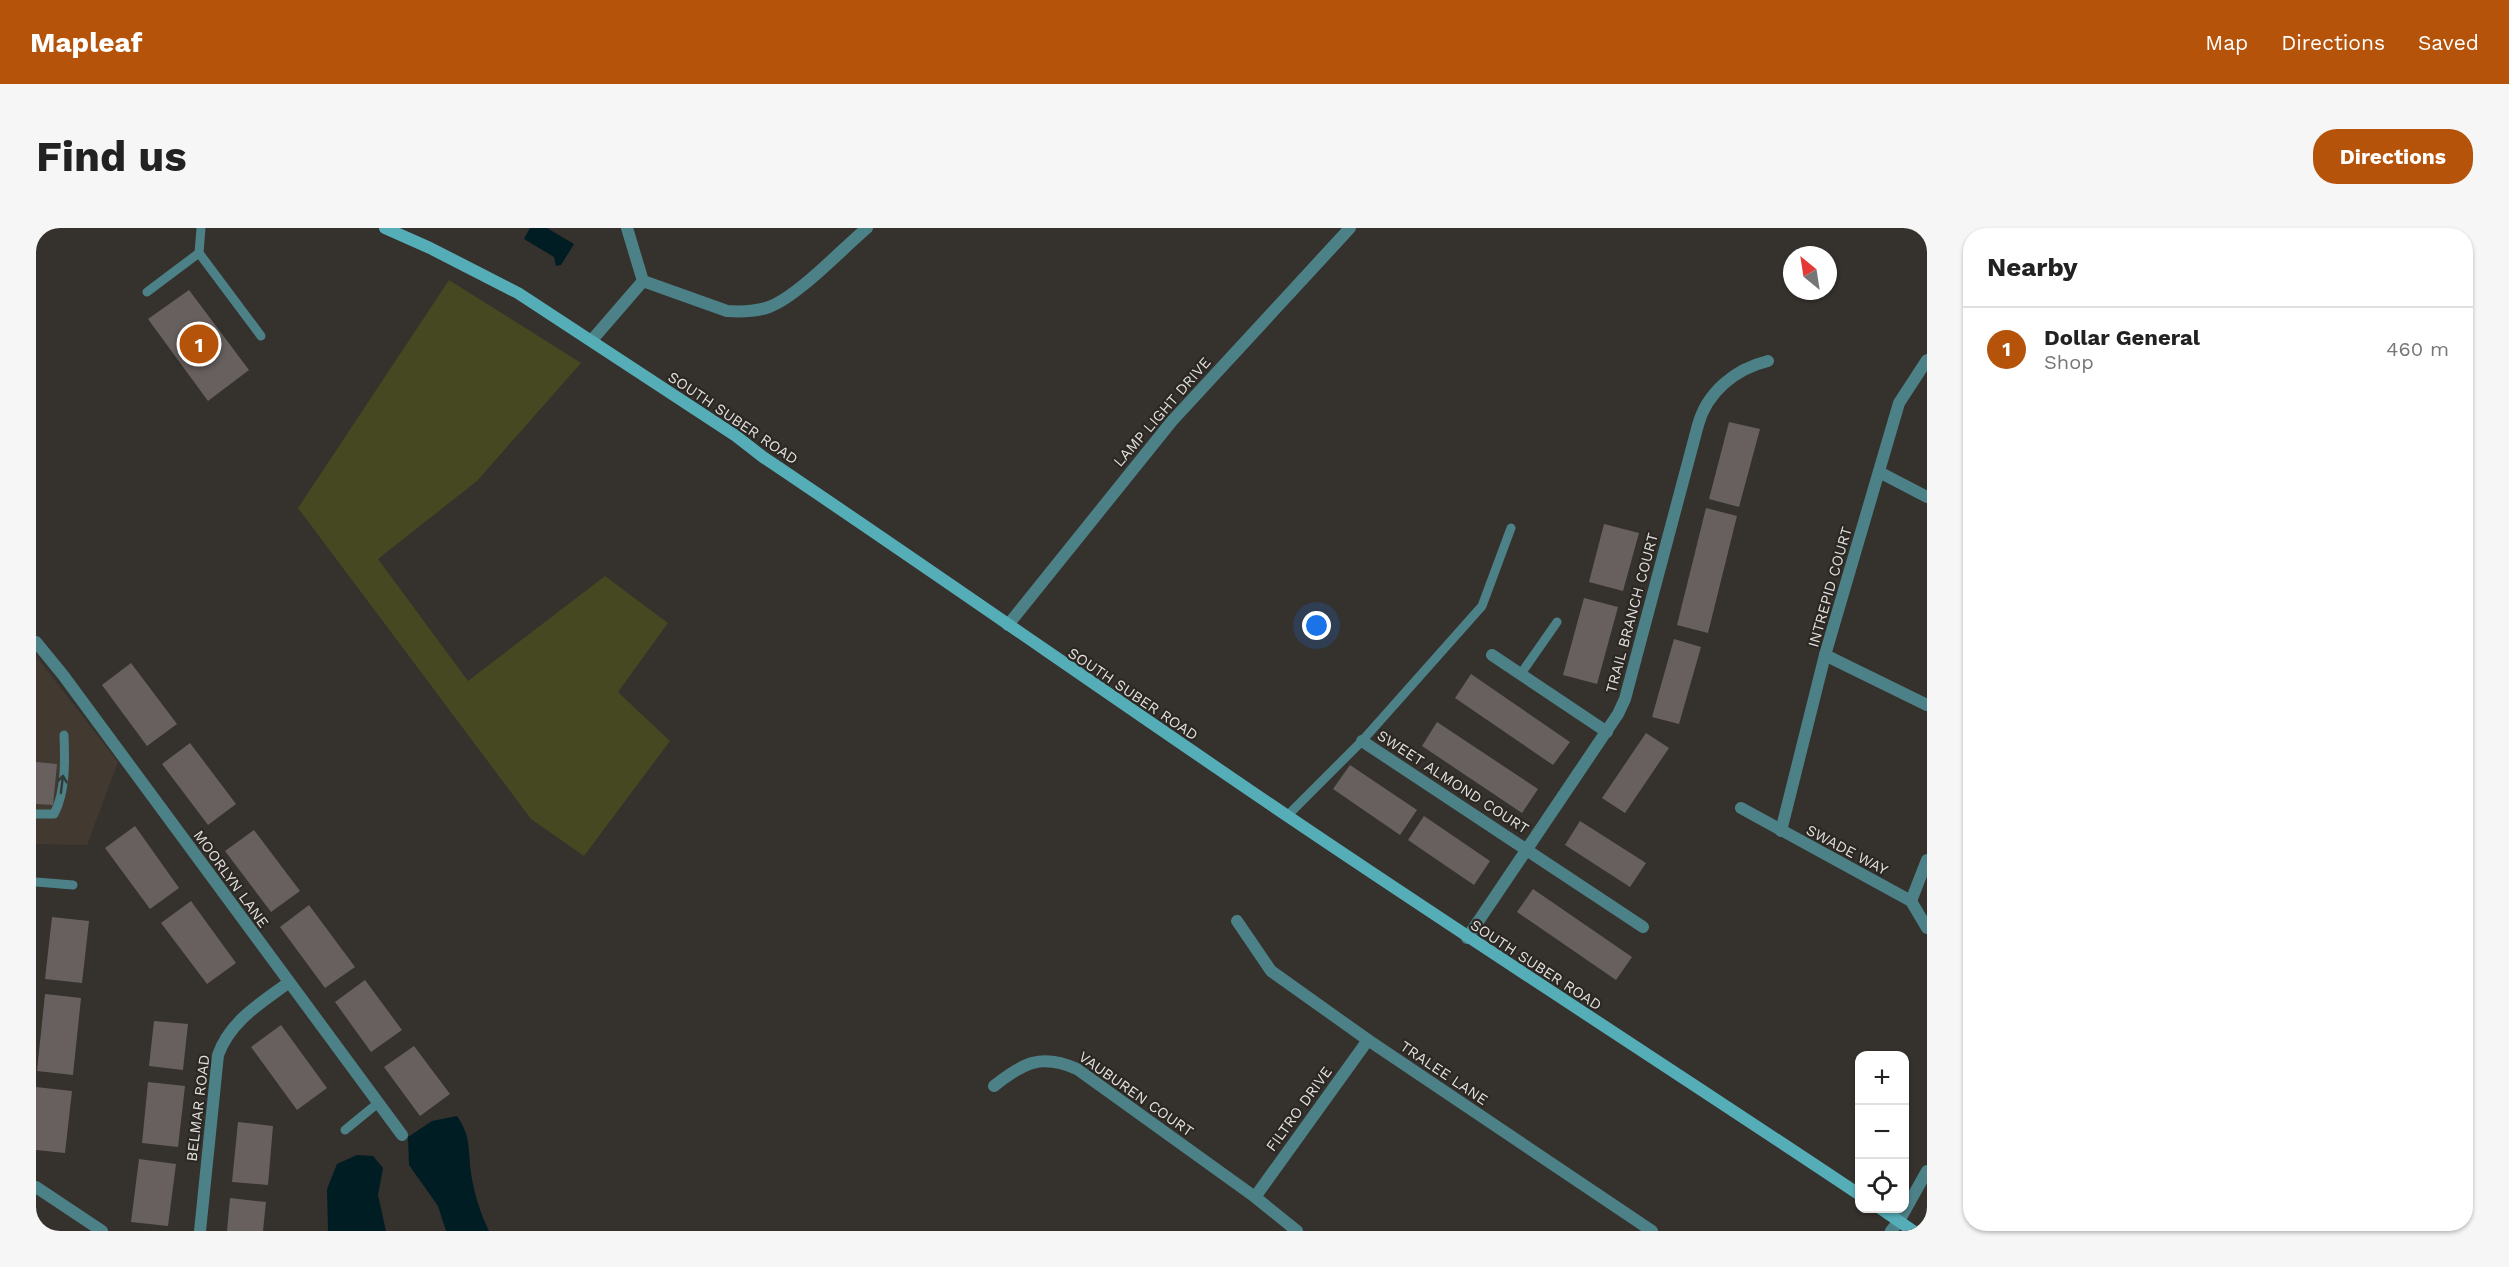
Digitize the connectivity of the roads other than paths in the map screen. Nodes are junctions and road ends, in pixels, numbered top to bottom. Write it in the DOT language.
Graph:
graph roads {
  1 [pos="201,228"];
  2 [pos="385,228"];
  3 [pos="627,228"];
  4 [pos="867,228"];
  5 [pos="1350,228"];
  6 [pos="199,253"];
  7 [pos="643,281"];
  8 [pos="147,292"];
  9 [pos="261,336"];
  10 [pos="592,340"];
  11 [pos="1927,360"];
  12 [pos="1768,361"];
  13 [pos="1879,472"];
  14 [pos="1927,497"];
  15 [pos="1511,528"];
  16 [pos="1557,622"];
  17 [pos="1008,625"];
  18 [pos="36,642"];
  19 [pos="1492,655"];
  20 [pos="1825,655"];
  21 [pos="1520,675"];
  22 [pos="1927,705"];
  23 [pos="1607,732"];
  24 [pos="64,735"];
  25 [pos="1362,741"];
  26 [pos="1741,808"];
  27 [pos="36,814"];
  28 [pos="1287,816"];
  29 [pos="1781,831"];
  30 [pos="1527,849"];
  31 [pos="1927,860"];
  32 [pos="36,882"];
  33 [pos="74,885"];
  34 [pos="1911,901"];
  35 [pos="1237,921"];
  36 [pos="1643,927"];
  37 [pos="1927,928"];
  38 [pos="1467,938"];
  39 [pos="288,983"];
  40 [pos="1368,1040"];
  41 [pos="994,1086"];
  42 [pos="378,1103"];
  43 [pos="345,1130"];
  44 [pos="402,1135"];
  45 [pos="1927,1171"];
  46 [pos="36,1187"];
  47 [pos="1855,1192"];
  48 [pos="1254,1197"];
  49 [pos="1884,1213"];
  50 [pos="1895,1226"];
  51 [pos="1644,1229"];
  52 [pos="102,1231"];
  53 [pos="200,1231"];
  54 [pos="1297,1231"];
  55 [pos="1913,1231"];
  1 -- 6 [label="lane"];
  2 -- 10 [label="street, SOUTH SUBER ROAD"];
  3 -- 7 [label="street"];
  4 -- 7 [label="street"];
  5 -- 17 [label="street, LAMP LIGHT DRIVE"];
  6 -- 8 [label="lane"];
  6 -- 9 [label="lane"];
  7 -- 10 [label="street"];
  10 -- 17 [label="street, SOUTH SUBER ROAD"];
  11 -- 13 [label="street, INTREPID COURT"];
  12 -- 23 [label="street, TRAIL BRANCH COURT"];
  13 -- 14 [label="street"];
  13 -- 20 [label="street, INTREPID COURT"];
  15 -- 25 [label="lane"];
  16 -- 21 [label="lane"];
  17 -- 28 [label="street, SOUTH SUBER ROAD"];
  18 -- 39 [label="street, MOORLYN LANE"];
  19 -- 21 [label="street"];
  20 -- 22 [label="street"];
  20 -- 29 [label="street, INTREPID COURT"];
  21 -- 23 [label="street"];
  23 -- 30 [label="street, TRAIL BRANCH COURT"];
  27 -- 24 [label="lane, one-way"];
  25 -- 28 [label="lane"];
  25 -- 30 [label="street, SWEET ALMOND COURT"];
  26 -- 29 [label="street, SWADE WAY"];
  28 -- 38 [label="street, SOUTH SUBER ROAD"];
  29 -- 34 [label="street, SWADE WAY"];
  30 -- 36 [label="street, SWEET ALMOND COURT"];
  30 -- 38 [label="street, TRAIL BRANCH COURT"];
  31 -- 34 [label="street"];
  32 -- 33 [label="lane"];
  34 -- 37 [label="street"];
  35 -- 40 [label="street, TRALEE LANE"];
  38 -- 47 [label="street, SOUTH SUBER ROAD"];
  39 -- 42 [label="street, MOORLYN LANE"];
  39 -- 53 [label="street, BELMAR ROAD"];
  40 -- 48 [label="street, FILTRO DRIVE"];
  40 -- 51 [label="street, TRALEE LANE"];
  41 -- 48 [label="street, VAUBUREN COURT"];
  42 -- 43 [label="lane"];
  42 -- 44 [label="street, MOORLYN LANE"];
  45 -- 50 [label="street"];
  46 -- 52 [label="street"];
  48 -- 54 [label="street, VAUBUREN COURT"];
  49 -- 50 [label="street"];
  50 -- 55 [label="street"];
}
